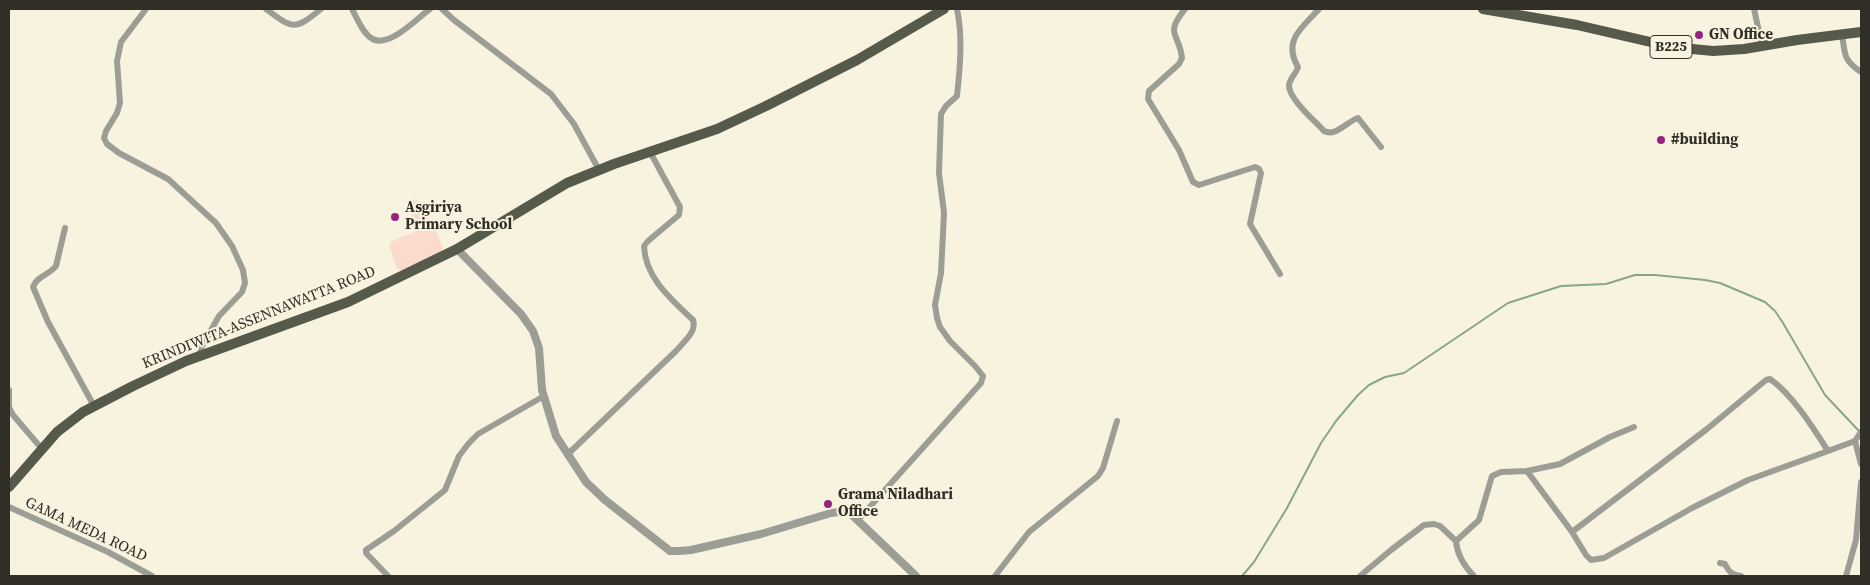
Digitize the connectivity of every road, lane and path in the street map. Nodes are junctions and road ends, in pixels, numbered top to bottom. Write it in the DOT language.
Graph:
graph roads {
  1 [pos="146,9"];
  2 [pos="266,9"];
  3 [pos="321,9"];
  4 [pos="352,9"];
  5 [pos="430,9"];
  6 [pos="442,9"];
  7 [pos="944,9"];
  8 [pos="957,9"];
  9 [pos="1185,9"];
  10 [pos="1319,9"];
  11 [pos="1483,9"];
  12 [pos="1754,9"];
  13 [pos="1861,32"];
  14 [pos="1842,34"];
  15 [pos="1762,46"];
  16 [pos="1861,72"];
  17 [pos="1381,147"];
  18 [pos="650,152"];
  19 [pos="599,170"];
  20 [pos="65,228"];
  21 [pos="457,249"];
  22 [pos="1280,274"];
  23 [pos="200,356"];
  24 [pos="9,390"];
  25 [pos="544,396"];
  26 [pos="94,406"];
  27 [pos="1117,421"];
  28 [pos="1634,427"];
  29 [pos="1861,432"];
  30 [pos="1855,441"];
  31 [pos="42,449"];
  32 [pos="1828,451"];
  33 [pos="567,455"];
  34 [pos="1861,464"];
  35 [pos="1528,471"];
  36 [pos="1861,482"];
  37 [pos="9,487"];
  38 [pos="9,507"];
  39 [pos="858,520"];
  40 [pos="1572,532"];
  41 [pos="1456,540"];
  42 [pos="1720,563"];
  43 [pos="152,576"];
  44 [pos="388,576"];
  45 [pos="916,576"];
  46 [pos="995,576"];
  47 [pos="1360,576"];
  48 [pos="1474,576"];
  49 [pos="1741,576"];
  50 [pos="1846,576"];
  1 -- 23 [label="street"];
  2 -- 3 [label="street"];
  4 -- 5 [label="street"];
  6 -- 19 [label="street"];
  7 -- 18 [label="main road, KRINDIWITA-ASSENNAWATTA ROAD"];
  8 -- 39 [label="street"];
  9 -- 22 [label="street"];
  10 -- 17 [label="street"];
  11 -- 15 [label="main road, B225"];
  12 -- 15 [label="street"];
  13 -- 14 [label="main road, B225"];
  14 -- 15 [label="main road, B225"];
  14 -- 16 [label="street"];
  18 -- 19 [label="main road, KRINDIWITA-ASSENNAWATTA ROAD"];
  18 -- 33 [label="street"];
  19 -- 21 [label="main road, KRINDIWITA-ASSENNAWATTA ROAD"];
  20 -- 26 [label="street"];
  21 -- 23 [label="main road, KRINDIWITA-ASSENNAWATTA ROAD"];
  21 -- 25 [label="street"];
  23 -- 26 [label="main road, KRINDIWITA-ASSENNAWATTA ROAD"];
  24 -- 31 [label="street"];
  25 -- 33 [label="street"];
  25 -- 44 [label="street"];
  26 -- 31 [label="main road, KRINDIWITA-ASSENNAWATTA ROAD"];
  27 -- 46 [label="street"];
  28 -- 35 [label="street"];
  29 -- 30 [label="street"];
  30 -- 32 [label="street"];
  30 -- 34 [label="street"];
  31 -- 37 [label="main road, KRINDIWITA-ASSENNAWATTA ROAD"];
  32 -- 40 [label="street"];
  32 -- 40 [label="street"];
  33 -- 39 [label="street"];
  35 -- 40 [label="street"];
  35 -- 41 [label="street"];
  36 -- 50 [label="street"];
  38 -- 43 [label="street, GAMA MEDA ROAD"];
  39 -- 45 [label="street"];
  41 -- 47 [label="street"];
  41 -- 48 [label="street"];
  42 -- 49 [label="street"];
}
